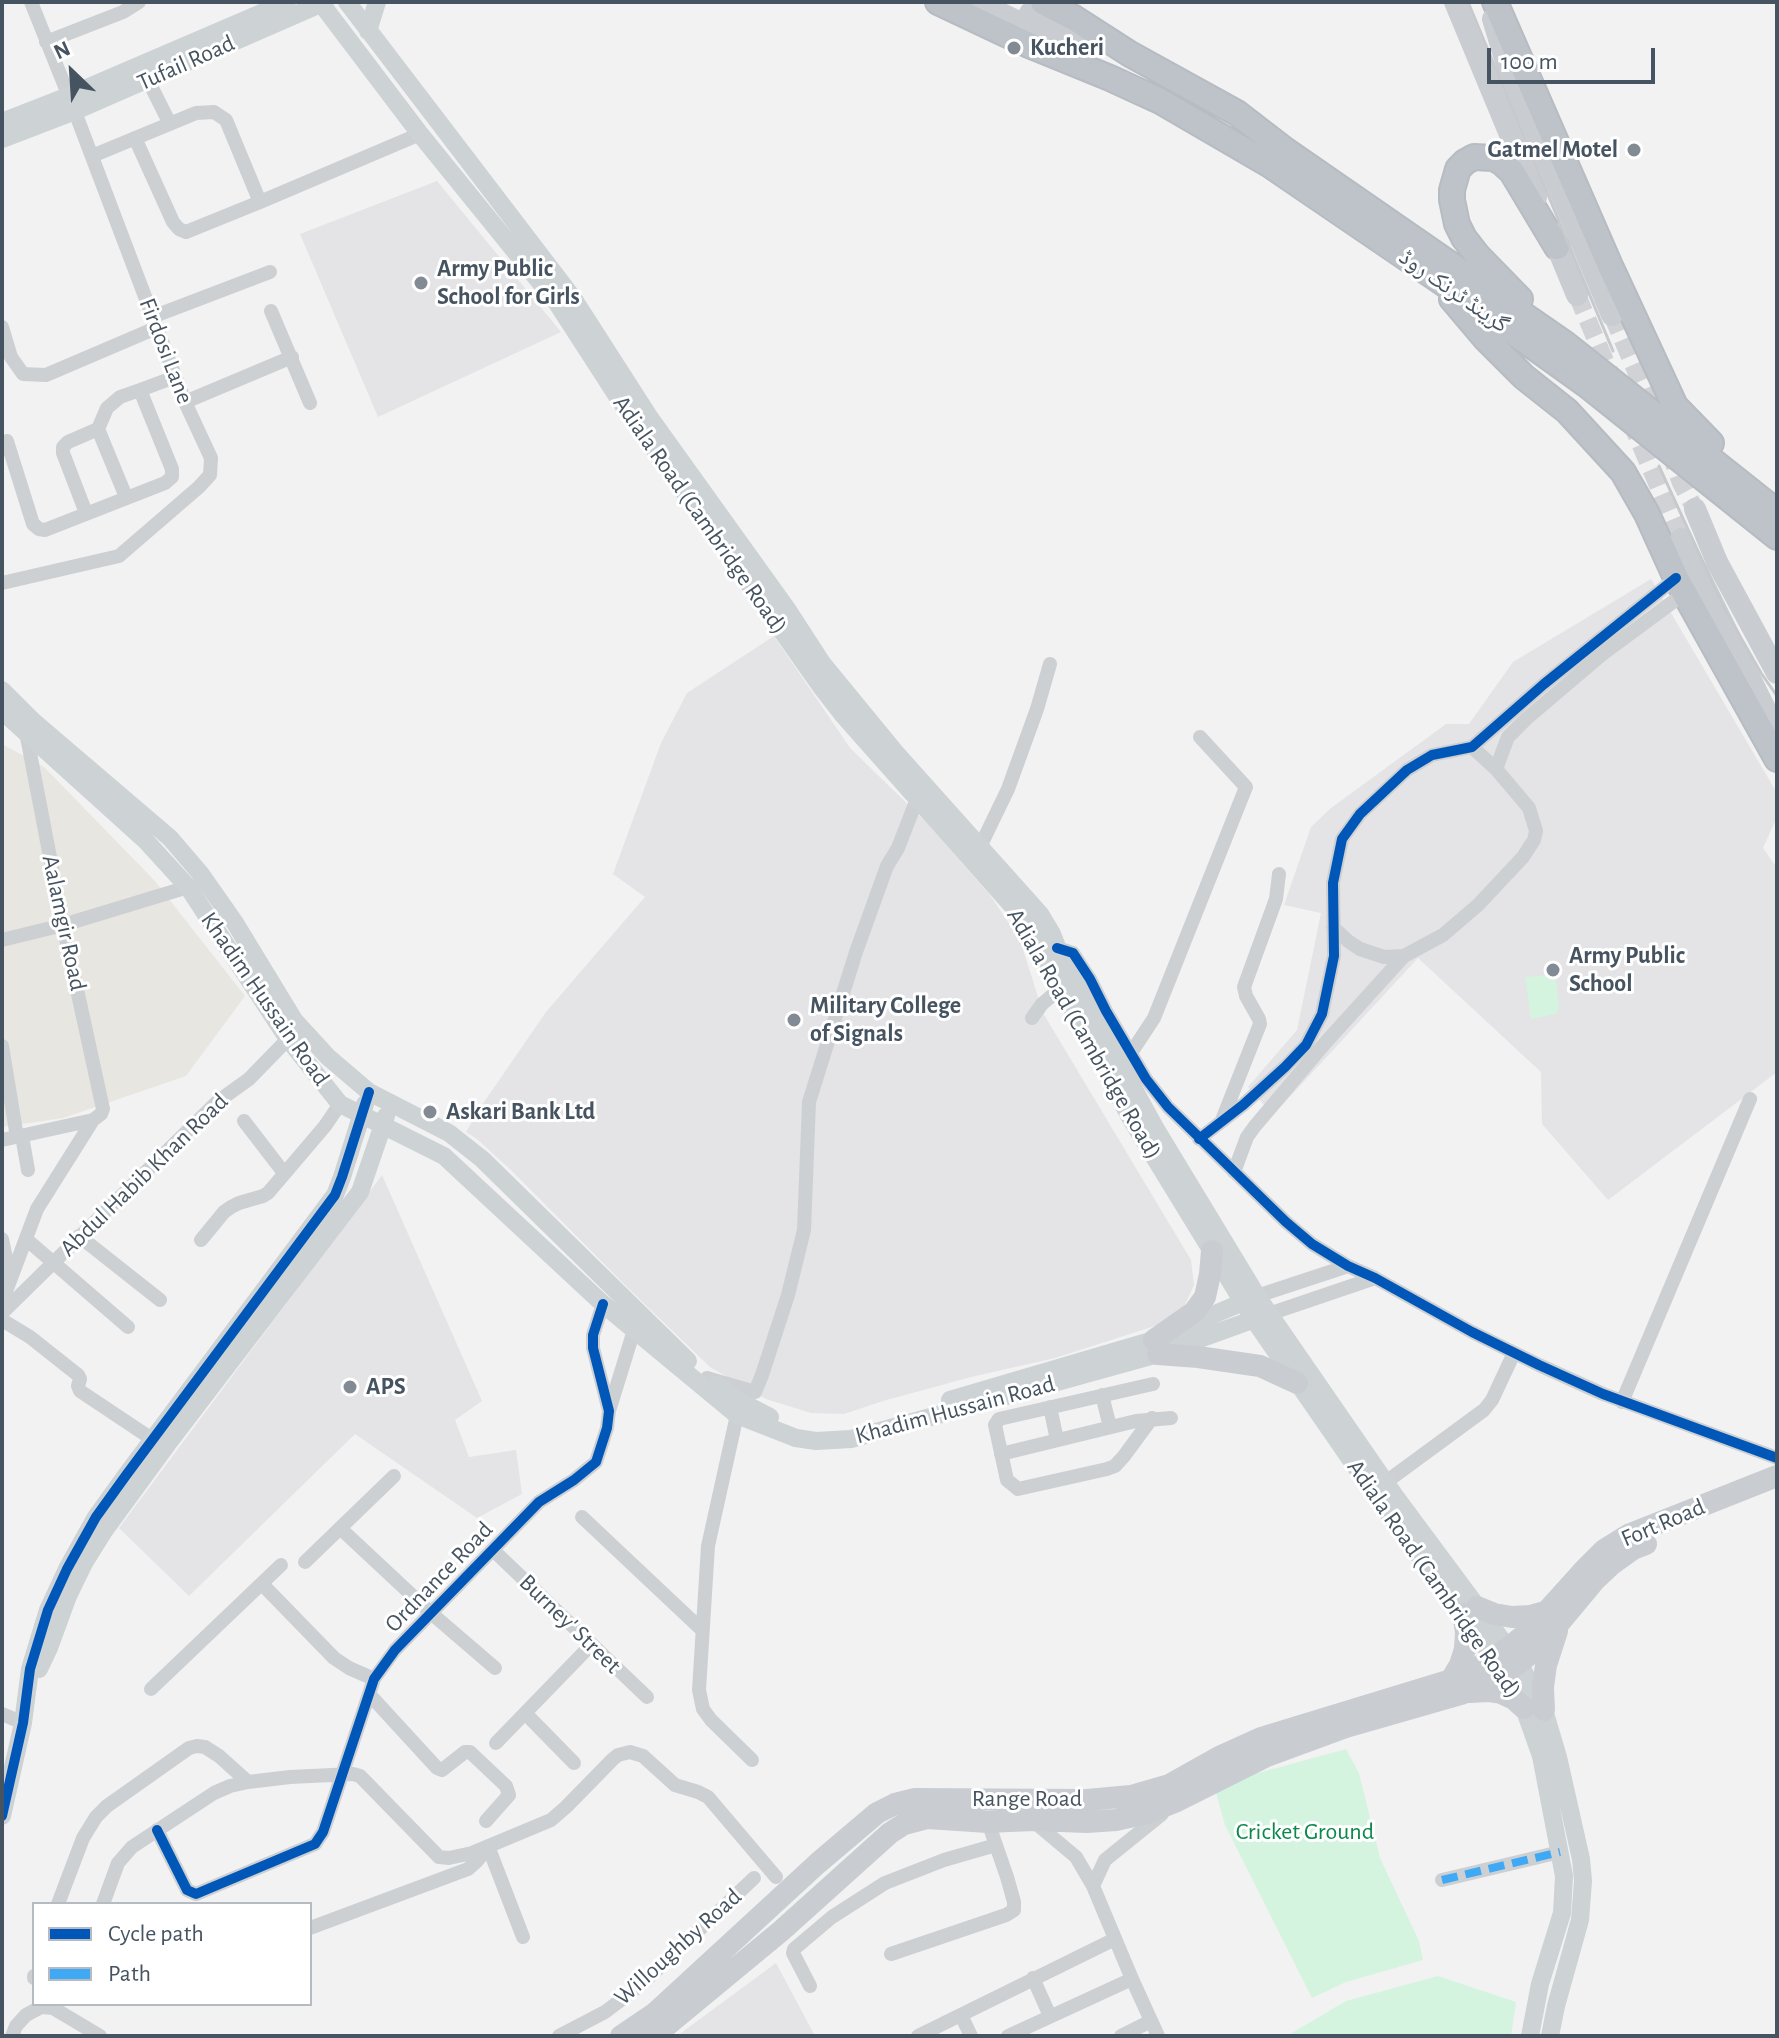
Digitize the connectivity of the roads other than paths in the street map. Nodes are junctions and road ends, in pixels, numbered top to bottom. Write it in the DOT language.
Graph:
graph roads {
  1 [pos="31,2"];
  2 [pos="139,2"];
  3 [pos="287,2"];
  4 [pos="347,2"];
  5 [pos="377,2"];
  6 [pos="938,2"];
  7 [pos="977,2"];
  8 [pos="1007,2"];
  9 [pos="1043,2"];
  10 [pos="1455,2"];
  11 [pos="1489,2"];
  12 [pos="1495,2"];
  13 [pos="322,3"];
  14 [pos="368,31"];
  15 [pos="46,42"];
  16 [pos="1130,54"];
  17 [pos="1110,78"];
  18 [pos="148,80"];
  19 [pos="71,103"];
  20 [pos="2,122"];
  21 [pos="170,124"];
  22 [pos="420,134"];
  23 [pos="135,138"];
  24 [pos="2,139"];
  25 [pos="92,156"];
  26 [pos="260,202"];
  27 [pos="1557,247"];
  28 [pos="270,272"];
  29 [pos="1432,275"];
  30 [pos="1577,295"];
  31 [pos="271,311"];
  32 [pos="1612,315"];
  33 [pos="154,323"];
  34 [pos="2,327"];
  35 [pos="1564,343"];
  36 [pos="292,357"];
  37 [pos="175,377"];
  38 [pos="140,390"];
  39 [pos="185,402"];
  40 [pos="310,403"];
  41 [pos="98,429"];
  42 [pos="7,441"];
  43 [pos="1777,493"];
  44 [pos="126,497"];
  45 [pos="1695,509"];
  46 [pos="1777,512"];
  47 [pos="86,513"];
  48 [pos="1777,537"];
  49 [pos="1681,539"];
  50 [pos="2,583"];
  51 [pos="1680,585"];
  52 [pos="1050,664"];
  53 [pos="1777,673"];
  54 [pos="2,690"];
  55 [pos="2,711"];
  56 [pos="20,727"];
  57 [pos="1777,733"];
  58 [pos="1200,737"];
  59 [pos="1472,747"];
  60 [pos="1777,759"];
  61 [pos="1496,769"];
  62 [pos="917,799"];
  63 [pos="980,847"];
  64 [pos="1279,874"];
  65 [pos="188,887"];
  66 [pos="63,925"];
  67 [pos="1333,927"];
  68 [pos="2,940"];
  69 [pos="1057,948"];
  70 [pos="1404,956"];
  71 [pos="1061,988"];
  72 [pos="1032,1018"];
  73 [pos="288,1039"];
  74 [pos="2,1046"];
  75 [pos="1310,1050"];
  76 [pos="1131,1053"];
  77 [pos="369,1092"];
  78 [pos="1750,1099"];
  79 [pos="391,1103"];
  80 [pos="340,1104"];
  81 [pos="362,1115"];
  82 [pos="97,1117"];
  83 [pos="244,1121"];
  84 [pos="1222,1121"];
  85 [pos="383,1125"];
  86 [pos="20,1136"];
  87 [pos="1199,1139"];
  88 [pos="2,1140"];
  89 [pos="28,1170"];
  90 [pos="1234,1172"];
  91 [pos="284,1173"];
  92 [pos="343,1174"];
  93 [pos="362,1186"];
  94 [pos="79,1236"];
  95 [pos="2,1239"];
  96 [pos="201,1240"];
  97 [pos="23,1245"];
  98 [pos="1212,1251"];
  99 [pos="4,1256"];
  100 [pos="53,1262"];
  101 [pos="1348,1266"];
  102 [pos="1375,1278"];
  103 [pos="11,1279"];
  104 [pos="1250,1299"];
  105 [pos="160,1300"];
  106 [pos="2,1302"];
  107 [pos="603,1304"];
  108 [pos="2,1313"];
  109 [pos="1261,1317"];
  110 [pos="2,1320"];
  111 [pos="128,1327"];
  112 [pos="634,1330"];
  113 [pos="1156,1347"];
  114 [pos="1514,1353"];
  115 [pos="707,1378"];
  116 [pos="1297,1383"];
  117 [pos="1153,1384"];
  118 [pos="755,1392"];
  119 [pos="1102,1395"];
  120 [pos="1622,1402"];
  121 [pos="1050,1407"];
  122 [pos="609,1411"];
  123 [pos="737,1415"];
  124 [pos="1152,1418"];
  125 [pos="1171,1418"];
  126 [pos="778,1420"];
  127 [pos="1110,1427"];
  128 [pos="152,1439"];
  129 [pos="1057,1440"];
  130 [pos="1001,1454"];
  131 [pos="1777,1458"];
  132 [pos="394,1476"];
  133 [pos="1777,1476"];
  134 [pos="1386,1482"];
  135 [pos="1777,1491"];
  136 [pos="582,1517"];
  137 [pos="340,1528"];
  138 [pos="493,1550"];
  139 [pos="305,1562"];
  140 [pos="281,1565"];
  141 [pos="262,1584"];
  142 [pos="1470,1611"];
  143 [pos="431,1613"];
  144 [pos="1554,1617"];
  145 [pos="702,1630"];
  146 [pos="591,1645"];
  147 [pos="1506,1661"];
  148 [pos="495,1668"];
  149 [pos="374,1679"];
  150 [pos="1456,1687"];
  151 [pos="27,1689"];
  152 [pos="151,1689"];
  153 [pos="369,1694"];
  154 [pos="647,1697"];
  155 [pos="1534,1709"];
  156 [pos="2,1714"];
  157 [pos="526,1714"];
  158 [pos="23,1723"];
  159 [pos="496,1743"];
  160 [pos="752,1760"];
  161 [pos="574,1763"];
  162 [pos="342,1775"];
  163 [pos="248,1782"];
  164 [pos="1177,1801"];
  165 [pos="2,1816"];
  166 [pos="1033,1820"];
  167 [pos="486,1821"];
  168 [pos="988,1822"];
  169 [pos="157,1830"];
  170 [pos="996,1845"];
  171 [pos="488,1846"];
  172 [pos="1560,1852"];
  173 [pos="776,1877"];
  174 [pos="754,1878"];
  175 [pos="1442,1880"];
  176 [pos="1093,1886"];
  177 [pos="59,1902"];
  178 [pos="104,1902"];
  179 [pos="312,1927"];
  180 [pos="523,1937"];
  181 [pos="1115,1939"];
  182 [pos="891,1954"];
  183 [pos="1033,1978"];
  184 [pos="1132,1979"];
  185 [pos="810,1986"];
  186 [pos="51,2006"];
  187 [pos="961,2015"];
  188 [pos="1050,2016"];
  189 [pos="1151,2021"];
  190 [pos="1011,2035"];
  191 [pos="12,2036"];
  192 [pos="100,2036"];
  193 [pos="559,2036"];
  194 [pos="621,2036"];
  195 [pos="654,2036"];
  196 [pos="918,2036"];
  197 [pos="971,2036"];
  198 [pos="1121,2036"];
  199 [pos="1158,2036"];
  200 [pos="1530,2036"];
  201 [pos="1550,2036"];
  1 -- 15 [label="street, Firdosi Lane"];
  2 -- 15 [label="street"];
  3 -- 19 [label="main road, Tufail Road"];
  4 -- 14 [label="main road, Adiala Road (Cambridge Road)"];
  5 -- 14 [label="main road"];
  6 -- 17 [label="highway, گرینڈ ٹرنک روڈ"];
  7 -- 17 [label="main road"];
  8 -- 16 [label="main road"];
  9 -- 16 [label="highway, گرینڈ ٹرنک روڈ"];
  10 -- 27 [label="main road"];
  11 -- 32 [label="main road"];
  12 -- 43 [label="highway"];
  13 -- 18 [label="main road, Tufail Road"];
  13 -- 22 [label="main road, Adiala Road (Cambridge Road)"];
  14 -- 63 [label="main road, Adiala Road (Cambridge Road)"];
  15 -- 19 [label="street, Firdosi Lane"];
  16 -- 35 [label="highway, گرینڈ ٹرنک روڈ"];
  17 -- 29 [label="highway, گرینڈ ٹرنک روڈ"];
  18 -- 19 [label="main road, Tufail Road"];
  18 -- 21 [label="street"];
  19 -- 20 [label="main road, Tufail Road"];
  19 -- 24 [label="main road, Tufail Road"];
  19 -- 25 [label="street, Firdosi Lane"];
  21 -- 23 [label="street"];
  21 -- 26 [label="street"];
  22 -- 26 [label="street"];
  22 -- 62 [label="main road, Adiala Road (Cambridge Road)"];
  23 -- 25 [label="street"];
  23 -- 26 [label="street"];
  25 -- 33 [label="street, Firdosi Lane"];
  27 -- 30 [label="main road"];
  27 -- 35 [label="highway"];
  28 -- 33 [label="street"];
  29 -- 48 [label="highway, گرینڈ ٹرنک روڈ"];
  29 -- 51 [label="highway"];
  31 -- 36 [label="street"];
  33 -- 34 [label="street"];
  33 -- 37 [label="street, Firdosi Lane"];
  35 -- 46 [label="highway, گرینڈ ٹرنک روڈ"];
  36 -- 39 [label="street"];
  36 -- 40 [label="street"];
  37 -- 38 [label="street"];
  37 -- 39 [label="street, Firdosi Lane"];
  38 -- 41 [label="street"];
  38 -- 44 [label="street"];
  39 -- 50 [label="street, Firdosi Lane"];
  41 -- 44 [label="street"];
  41 -- 47 [label="street"];
  42 -- 47 [label="street"];
  44 -- 47 [label="street"];
  45 -- 53 [label="main road"];
  49 -- 57 [label="main road"];
  51 -- 59 [label="street"];
  51 -- 60 [label="highway"];
  51 -- 61 [label="street"];
  52 -- 63 [label="street"];
  54 -- 56 [label="main road, Khadim Hussain Road"];
  55 -- 56 [label="main road, Khadim Hussain Road"];
  56 -- 65 [label="main road, Khadim Hussain Road"];
  56 -- 66 [label="street, Aalamgir Road"];
  56 -- 77 [label="main road, Khadim Hussain Road"];
  58 -- 76 [label="street"];
  59 -- 61 [label="street"];
  59 -- 67 [label="street"];
  61 -- 70 [label="street"];
  62 -- 71 [label="main road, Adiala Road (Cambridge Road)"];
  62 -- 118 [label="street"];
  63 -- 69 [label="main road, Adiala Road (Cambridge Road)"];
  64 -- 84 [label="street"];
  65 -- 66 [label="street"];
  65 -- 73 [label="main road, Khadim Hussain Road"];
  66 -- 68 [label="street"];
  66 -- 82 [label="street, Aalamgir Road"];
  67 -- 70 [label="street"];
  67 -- 75 [label="street"];
  69 -- 76 [label="street"];
  69 -- 104 [label="main road, Adiala Road (Cambridge Road)"];
  70 -- 75 [label="street"];
  71 -- 72 [label="street"];
  71 -- 98 [label="main road, Adiala Road (Cambridge Road)"];
  73 -- 80 [label="main road, Khadim Hussain Road"];
  73 -- 94 [label="street, Abdul Habib Khan Road"];
  74 -- 86 [label="street"];
  75 -- 84 [label="street"];
  75 -- 90 [label="street"];
  76 -- 87 [label="street"];
  77 -- 79 [label="main road, Khadim Hussain Road"];
  77 -- 81 [label="main road"];
  78 -- 120 [label="street"];
  79 -- 85 [label="main road"];
  79 -- 115 [label="main road, Khadim Hussain Road"];
  80 -- 81 [label="main road, Khadim Hussain Road"];
  80 -- 91 [label="street"];
  81 -- 85 [label="main road, Khadim Hussain Road"];
  81 -- 92 [label="main road"];
  82 -- 86 [label="street"];
  82 -- 97 [label="street"];
  83 -- 91 [label="street"];
  84 -- 87 [label="street"];
  85 -- 93 [label="main road"];
  85 -- 107 [label="main road, Khadim Hussain Road"];
  86 -- 88 [label="street"];
  86 -- 89 [label="street"];
  87 -- 90 [label="street"];
  90 -- 101 [label="street"];
  91 -- 96 [label="street"];
  92 -- 93 [label="main road"];
  92 -- 128 [label="main road"];
  93 -- 151 [label="main road"];
  94 -- 100 [label="street, Abdul Habib Khan Road"];
  94 -- 105 [label="street"];
  95 -- 99 [label="street"];
  97 -- 99 [label="street"];
  97 -- 100 [label="street"];
  97 -- 103 [label="street"];
  98 -- 104 [label="main road, Adiala Road (Cambridge Road)"];
  98 -- 113 [label="main road"];
  99 -- 103 [label="street"];
  100 -- 108 [label="street, Abdul Habib Khan Road"];
  100 -- 111 [label="street"];
  101 -- 102 [label="street"];
  101 -- 104 [label="street, Khadim Hussain Road"];
  102 -- 109 [label="street, Khadim Hussain Road"];
  102 -- 114 [label="street"];
  103 -- 106 [label="street"];
  104 -- 109 [label="main road, Adiala Road (Cambridge Road)"];
  104 -- 113 [label="main road, Khadim Hussain Road"];
  107 -- 112 [label="main road, Khadim Hussain Road"];
  107 -- 122 [label="street, Ordnance Road"];
  109 -- 113 [label="main road, Khadim Hussain Road"];
  109 -- 116 [label="main road, Adiala Road (Cambridge Road)"];
  109 -- 134 [label="main road, Adiala Road (Cambridge Road)"];
  110 -- 128 [label="street"];
  112 -- 122 [label="street, Ordnance Road"];
  112 -- 123 [label="main road, Khadim Hussain Road"];
  113 -- 116 [label="main road"];
  113 -- 123 [label="main road, Khadim Hussain Road"];
  113 -- 126 [label="main road, Khadim Hussain Road"];
  114 -- 120 [label="street"];
  114 -- 134 [label="street"];
  115 -- 118 [label="street"];
  115 -- 126 [label="main road, Khadim Hussain Road"];
  116 -- 142 [label="main road, Adiala Road (Cambridge Road)"];
  117 -- 119 [label="street"];
  118 -- 126 [label="street"];
  119 -- 121 [label="street"];
  119 -- 127 [label="street"];
  120 -- 131 [label="street"];
  121 -- 129 [label="street"];
  121 -- 130 [label="street"];
  122 -- 138 [label="street, Ordnance Road"];
  123 -- 145 [label="street"];
  124 -- 125 [label="street"];
  124 -- 127 [label="street"];
  124 -- 130 [label="street"];
  127 -- 129 [label="street"];
  128 -- 151 [label="main road"];
  129 -- 130 [label="street"];
  132 -- 137 [label="street"];
  133 -- 144 [label="main road, Fort Road"];
  134 -- 142 [label="main road, Adiala Road (Cambridge Road)"];
  135 -- 144 [label="main road, Fort Road"];
  136 -- 145 [label="street"];
  137 -- 139 [label="street"];
  137 -- 143 [label="street"];
  138 -- 143 [label="street, Ordnance Road"];
  138 -- 146 [label="street, Burney' Street"];
  140 -- 141 [label="street"];
  141 -- 149 [label="street"];
  141 -- 152 [label="street"];
  142 -- 144 [label="main road"];
  142 -- 147 [label="main road, Adiala Road (Cambridge Road)"];
  142 -- 150 [label="main road"];
  143 -- 148 [label="street"];
  143 -- 149 [label="street, Ordnance Road"];
  144 -- 147 [label="main road, Fort Road"];
  144 -- 155 [label="main road"];
  145 -- 160 [label="street"];
  146 -- 154 [label="street, Burney' Street"];
  146 -- 157 [label="street"];
  147 -- 150 [label="main road, Range Road"];
  147 -- 155 [label="main road, Adiala Road (Cambridge Road)"];
  149 -- 153 [label="street, Ordnance Road"];
  150 -- 155 [label="main road"];
  150 -- 164 [label="main road"];
  150 -- 194 [label="main road, Range Road"];
  151 -- 158 [label="main road"];
  153 -- 162 [label="street, Ordnance Road"];
  153 -- 167 [label="street"];
  155 -- 172 [label="main road, Adiala Road (Cambridge Road)"];
  155 -- 201 [label="main road, Adiala Road (Cambridge Road)"];
  156 -- 158 [label="street"];
  157 -- 159 [label="street"];
  157 -- 161 [label="street"];
  158 -- 165 [label="main road"];
  162 -- 163 [label="street"];
  162 -- 169 [label="street, Ordnance Road"];
  162 -- 171 [label="street"];
  163 -- 169 [label="street"];
  163 -- 177 [label="street"];
  164 -- 166 [label="main road"];
  164 -- 176 [label="street"];
  166 -- 168 [label="main road"];
  166 -- 176 [label="street"];
  168 -- 170 [label="street"];
  168 -- 195 [label="main road"];
  169 -- 178 [label="street"];
  170 -- 182 [label="street"];
  170 -- 185 [label="street"];
  171 -- 173 [label="street"];
  171 -- 179 [label="street"];
  171 -- 180 [label="street"];
  172 -- 175 [label="street"];
  172 -- 200 [label="main road, Adiala Road (Cambridge Road)"];
  174 -- 193 [label="street, Willoughby Road"];
  176 -- 181 [label="street"];
  181 -- 183 [label="street"];
  181 -- 184 [label="street"];
  183 -- 187 [label="street"];
  183 -- 188 [label="street"];
  184 -- 188 [label="street"];
  184 -- 189 [label="street"];
  186 -- 191 [label="street"];
  186 -- 192 [label="street"];
  187 -- 196 [label="street"];
  187 -- 197 [label="street"];
  188 -- 190 [label="street"];
  189 -- 198 [label="street"];
  189 -- 199 [label="street"];
}
